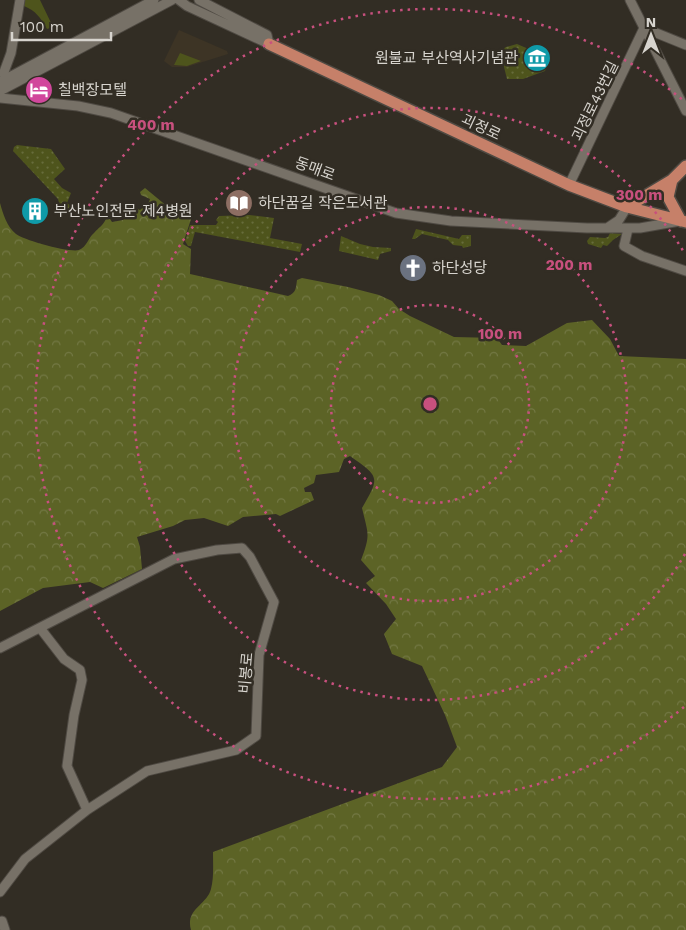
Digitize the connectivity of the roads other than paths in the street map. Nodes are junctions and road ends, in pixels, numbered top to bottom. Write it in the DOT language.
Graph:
graph roads {
  1 [pos="20,0"];
  2 [pos="154,0"];
  3 [pos="172,0"];
  4 [pos="179,0"];
  5 [pos="199,0"];
  6 [pos="630,0"];
  7 [pos="644,28"];
  8 [pos="269,44"];
  9 [pos="686,45"];
  10 [pos="3,81"];
  11 [pos="0,91"];
  12 [pos="0,98"];
  13 [pos="686,111"];
  14 [pos="686,166"];
  15 [pos="672,180"];
  16 [pos="569,185"];
  17 [pos="627,207"];
  18 [pos="683,222"];
  19 [pos="607,228"];
  20 [pos="628,229"];
  21 [pos="686,272"];
  22 [pos="40,628"];
  23 [pos="0,648"];
  24 [pos="87,810"];
  25 [pos="0,892"];
  1 -- 10 [label="street"];
  2 -- 10 [label="street"];
  3 -- 11 [label="street"];
  4 -- 8 [label="street, 괴정로"];
  5 -- 8 [label="street, 괴정로"];
  6 -- 7 [label="street"];
  7 -- 9 [label="street"];
  7 -- 13 [label="street"];
  7 -- 16 [label="street, 괴정로43번길"];
  8 -- 16 [label="main road, 괴정로"];
  12 -- 19 [label="street, 동매로"];
  14 -- 15 [label="main road"];
  15 -- 17 [label="main road"];
  15 -- 18 [label="main road"];
  16 -- 17 [label="main road, 괴정로"];
  17 -- 18 [label="main road, 괴정로"];
  17 -- 19 [label="street"];
  18 -- 20 [label="street, 동매로"];
  19 -- 20 [label="street, 동매로"];
  20 -- 21 [label="street"];
  22 -- 23 [label="street, 비봉로"];
  22 -- 24 [label="street"];
  22 -- 24 [label="street, 비봉로"];
  24 -- 25 [label="street, 비봉로"];
}
